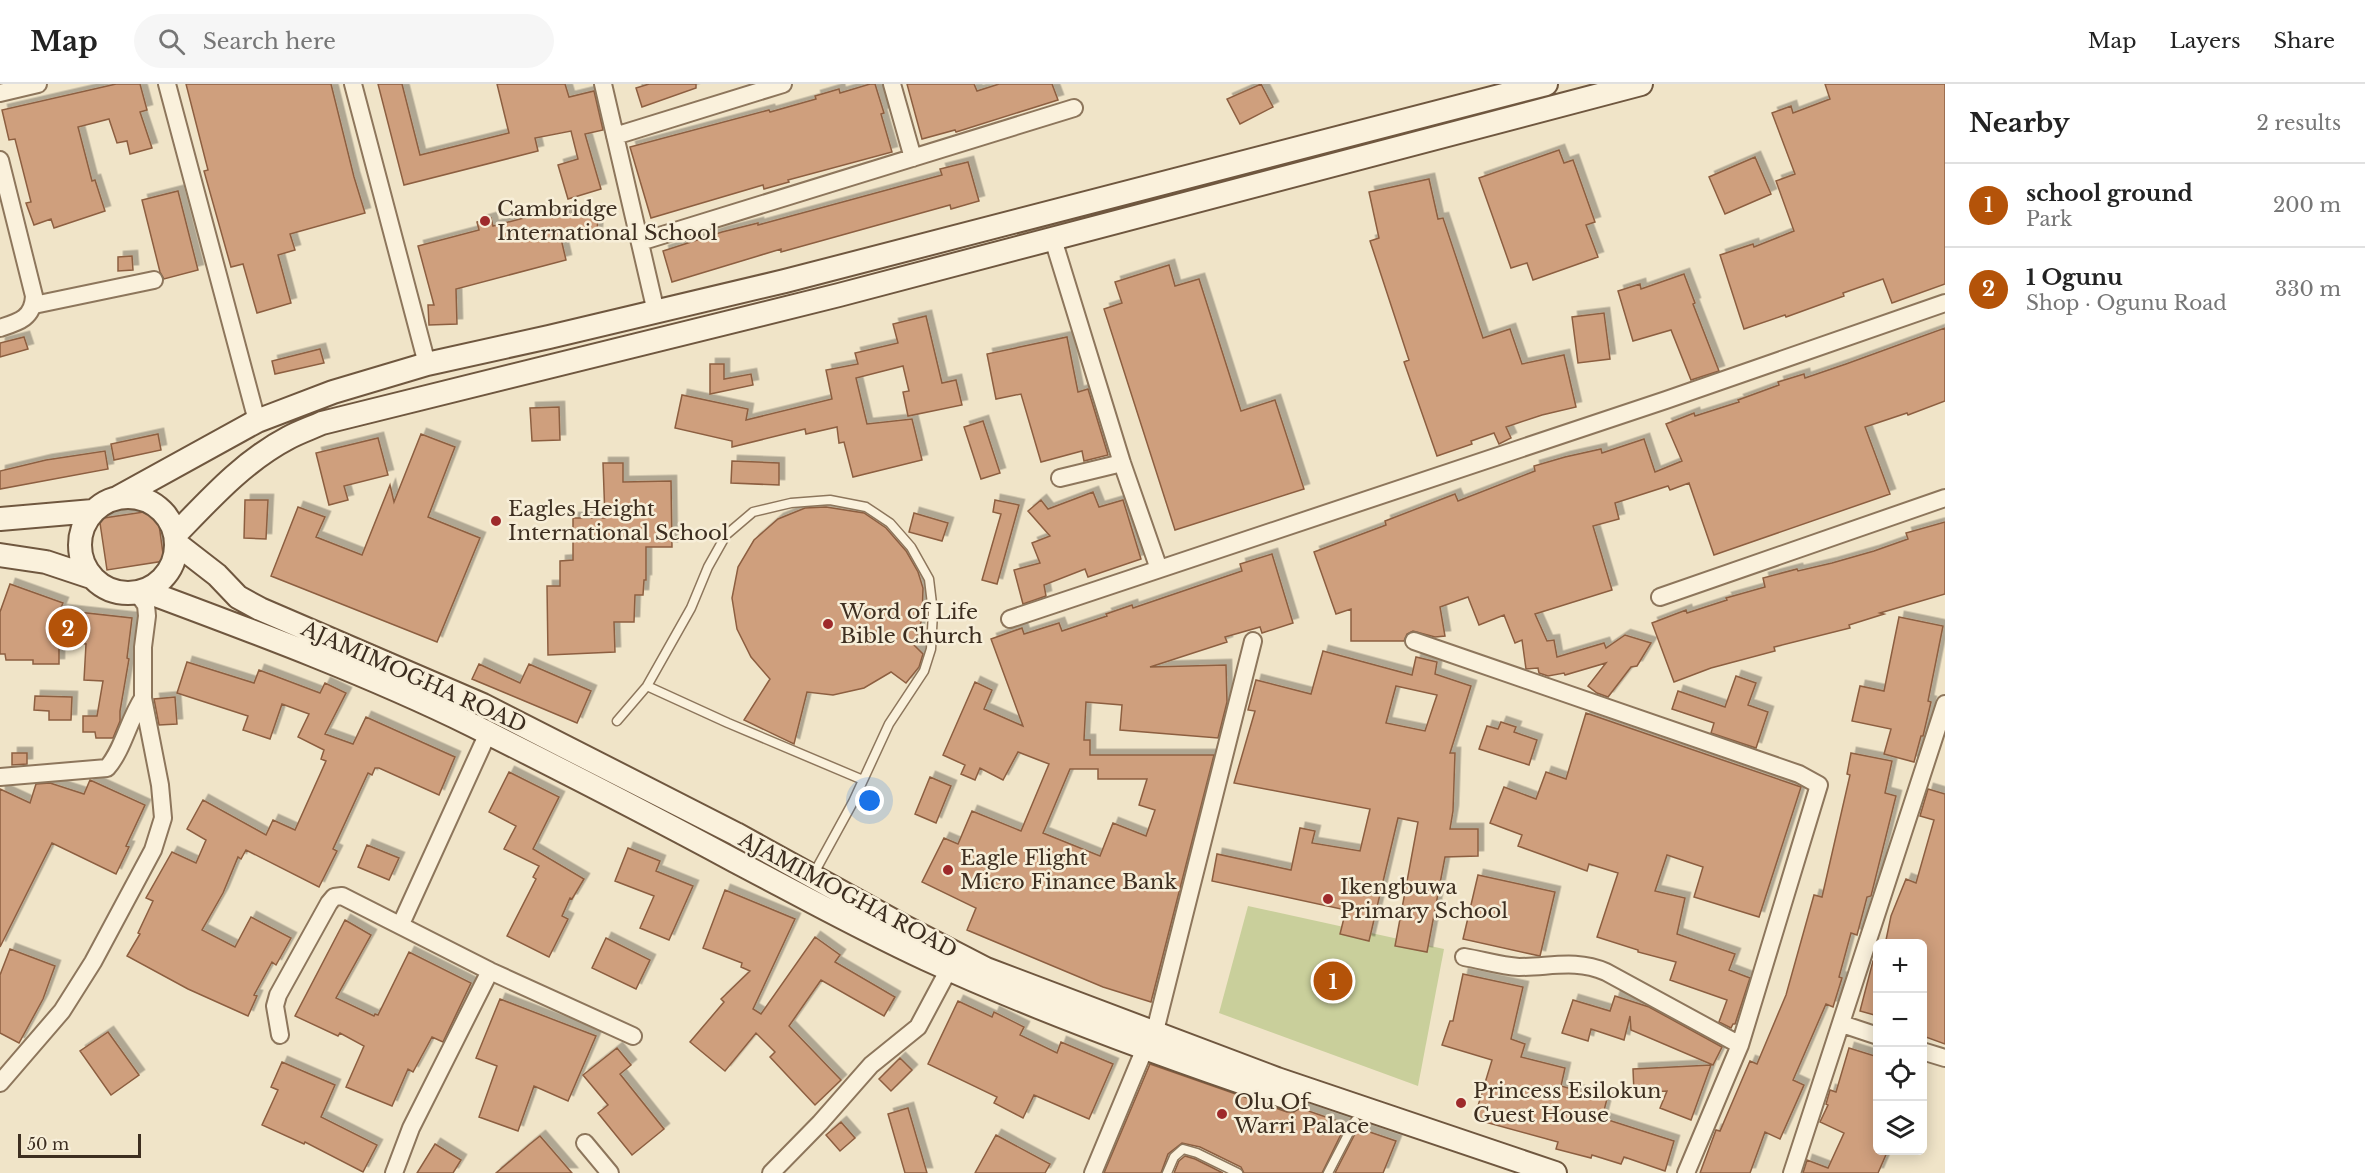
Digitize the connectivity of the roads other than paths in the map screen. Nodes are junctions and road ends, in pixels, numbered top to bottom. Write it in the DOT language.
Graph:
graph roads {
  1 [pos="38,84"];
  2 [pos="166,84"];
  3 [pos="353,84"];
  4 [pos="603,84"];
  5 [pos="783,84"];
  6 [pos="892,84"];
  7 [pos="1546,84"];
  8 [pos="1641,84"];
  9 [pos="0,93"];
  10 [pos="1074,108"];
  11 [pos="615,136"];
  12 [pos="1308,145"];
  13 [pos="913,158"];
  14 [pos="0,160"];
  15 [pos="1318,169"];
  16 [pos="1053,239"];
  17 [pos="640,242"];
  18 [pos="154,280"];
  19 [pos="1945,303"];
  20 [pos="34,305"];
  21 [pos="656,312"];
  22 [pos="0,328"];
  23 [pos="427,364"];
  24 [pos="257,421"];
  25 [pos="1122,464"];
  26 [pos="1060,478"];
  27 [pos="119,497"];
  28 [pos="1945,498"];
  29 [pos="93,511"];
  30 [pos="0,519"];
  31 [pos="176,539"];
  32 [pos="0,555"];
  33 [pos="1159,569"];
  34 [pos="91,577"];
  35 [pos="141,592"];
  36 [pos="1660,597"];
  37 [pos="1010,619"];
  38 [pos="1253,641"];
  39 [pos="1414,641"];
  40 [pos="647,686"];
  41 [pos="142,698"];
  42 [pos="1945,704"];
  43 [pos="617,721"];
  44 [pos="488,733"];
  45 [pos="0,777"];
  46 [pos="863,780"];
  47 [pos="813,876"];
  48 [pos="401,924"];
  49 [pos="1464,957"];
  50 [pos="949,969"];
  51 [pos="490,971"];
  52 [pos="1842,1024"];
  53 [pos="1873,1034"];
  54 [pos="280,1035"];
  55 [pos="633,1036"];
  56 [pos="1150,1039"];
  57 [pos="1740,1045"];
  58 [pos="1927,1052"];
  59 [pos="1945,1058"];
  60 [pos="0,1083"];
  61 [pos="1355,1121"];
  62 [pos="585,1143"];
  63 [pos="394,1173"];
  64 [pos="610,1173"];
  65 [pos="771,1173"];
  66 [pos="1093,1173"];
  67 [pos="1167,1173"];
  68 [pos="1238,1173"];
  69 [pos="1328,1173"];
  70 [pos="1510,1173"];
  71 [pos="1555,1173"];
  72 [pos="1686,1173"];
  73 [pos="1792,1173"];
  1 -- 9 [label="street"];
  2 -- 24 [label="street"];
  3 -- 23 [label="street"];
  4 -- 11 [label="street"];
  5 -- 11 [label="street"];
  6 -- 13 [label="street"];
  7 -- 12 [label="main road"];
  8 -- 15 [label="main road"];
  10 -- 13 [label="street"];
  11 -- 17 [label="street"];
  12 -- 15 [label="main road"];
  12 -- 21 [label="main road"];
  13 -- 17 [label="street"];
  14 -- 20 [label="street"];
  15 -- 16 [label="main road"];
  16 -- 25 [label="street"];
  16 -- 31 [label="main road"];
  17 -- 21 [label="street"];
  18 -- 20 [label="street"];
  19 -- 33 [label="street"];
  20 -- 22 [label="street"];
  21 -- 23 [label="main road"];
  23 -- 24 [label="main road"];
  24 -- 27 [label="main road"];
  25 -- 26 [label="street"];
  25 -- 33 [label="street"];
  27 -- 29 [label="main road"];
  27 -- 31 [label="main road"];
  28 -- 36 [label="street"];
  29 -- 30 [label="main road"];
  29 -- 34 [label="main road"];
  31 -- 35 [label="main road"];
  31 -- 47 [label="main road, AJAMIMOGHA ROAD"];
  32 -- 34 [label="main road"];
  33 -- 37 [label="street"];
  34 -- 35 [label="main road"];
  35 -- 41 [label="street"];
  35 -- 44 [label="main road, AJAMIMOGHA ROAD"];
  38 -- 56 [label="street"];
  39 -- 57 [label="street"];
  40 -- 43 [label="lane"];
  40 -- 46 [label="lane"];
  40 -- 46 [label="lane"];
  41 -- 45 [label="street"];
  41 -- 60 [label="street"];
  42 -- 52 [label="street"];
  44 -- 48 [label="street"];
  44 -- 50 [label="main road, AJAMIMOGHA ROAD"];
  46 -- 47 [label="lane"];
  47 -- 56 [label="main road, AJAMIMOGHA ROAD"];
  48 -- 51 [label="street"];
  48 -- 54 [label="street"];
  49 -- 57 [label="street"];
  50 -- 56 [label="main road, AJAMIMOGHA ROAD"];
  50 -- 65 [label="street"];
  51 -- 55 [label="street"];
  51 -- 63 [label="street"];
  52 -- 53 [label="street"];
  52 -- 73 [label="street"];
  56 -- 61 [label="main road, AJAMIMOGHA ROAD"];
  56 -- 66 [label="street"];
  56 -- 71 [label="main road, AJAMIMOGHA ROAD"];
  57 -- 72 [label="street"];
  58 -- 59 [label="street"];
  61 -- 69 [label="lane"];
  61 -- 70 [label="main road, AJAMIMOGHA ROAD"];
  62 -- 64 [label="street"];
  67 -- 68 [label="lane"];
}
